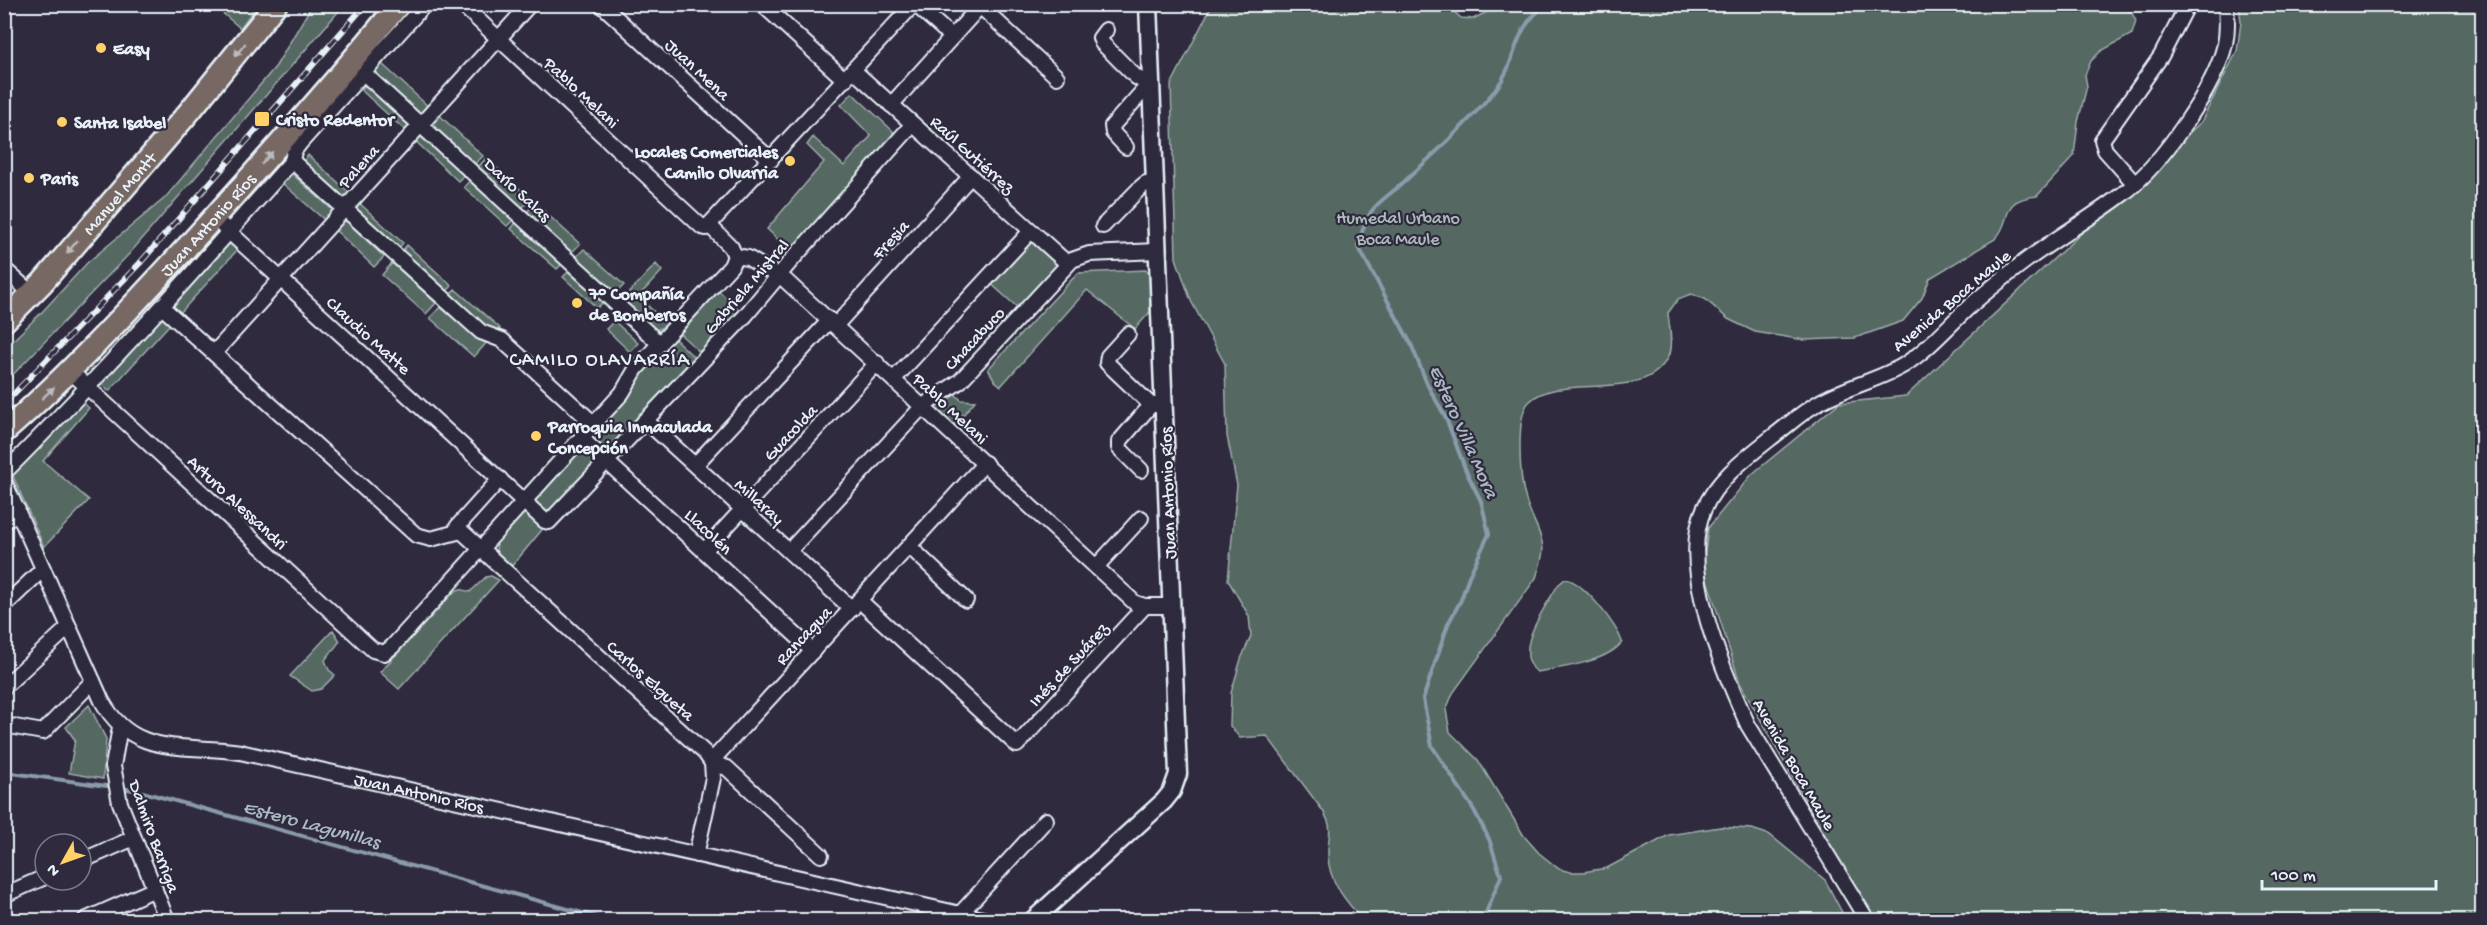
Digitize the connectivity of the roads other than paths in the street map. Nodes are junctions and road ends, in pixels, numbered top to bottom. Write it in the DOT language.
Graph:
graph roads {
  1 [pos="276,4"];
  2 [pos="399,4"];
  3 [pos="425,4"];
  4 [pos="461,4"];
  5 [pos="530,4"];
  6 [pos="601,4"];
  7 [pos="762,4"];
  8 [pos="915,4"];
  9 [pos="1148,4"];
  10 [pos="2188,4"];
  11 [pos="2226,4"];
  12 [pos="981,5"];
  13 [pos="1106,30"];
  14 [pos="951,37"];
  15 [pos="498,39"];
  16 [pos="358,67"];
  17 [pos="849,75"];
  18 [pos="1057,77"];
  19 [pos="1151,86"];
  20 [pos="891,105"];
  21 [pos="420,124"];
  22 [pos="913,124"];
  23 [pos="1126,147"];
  24 [pos="771,160"];
  25 [pos="292,161"];
  26 [pos="971,177"];
  27 [pos="1155,181"];
  28 [pos="2135,184"];
  29 [pos="344,209"];
  30 [pos="222,225"];
  31 [pos="1103,226"];
  32 [pos="708,227"];
  33 [pos="1031,231"];
  34 [pos="1158,250"];
  35 [pos="735,256"];
  36 [pos="1068,264"];
  37 [pos="4,269"];
  38 [pos="779,275"];
  39 [pos="281,279"];
  40 [pos="32,294"];
  41 [pos="162,307"];
  42 [pos="4,321"];
  43 [pos="833,322"];
  44 [pos="1128,334"];
  45 [pos="660,344"];
  46 [pos="214,353"];
  47 [pos="878,363"];
  48 [pos="70,371"];
  49 [pos="894,379"];
  50 [pos="87,389"];
  51 [pos="1157,405"];
  52 [pos="923,406"];
  53 [pos="645,420"];
  54 [pos="594,424"];
  55 [pos="4,432"];
  56 [pos="581,438"];
  57 [pos="606,461"];
  58 [pos="985,463"];
  59 [pos="695,465"];
  60 [pos="1141,470"];
  61 [pos="4,473"];
  62 [pos="500,479"];
  63 [pos="4,482"];
  64 [pos="525,502"];
  65 [pos="743,509"];
  66 [pos="18,510"];
  67 [pos="1141,518"];
  68 [pos="4,523"];
  69 [pos="459,529"];
  70 [pos="909,546"];
  71 [pos="482,550"];
  72 [pos="704,551"];
  73 [pos="789,551"];
  74 [pos="1096,567"];
  75 [pos="43,569"];
  76 [pos="966,600"];
  77 [pos="855,605"];
  78 [pos="4,606"];
  79 [pos="1145,606"];
  80 [pos="1172,606"];
  81 [pos="69,627"];
  82 [pos="813,651"];
  83 [pos="384,652"];
  84 [pos="93,681"];
  85 [pos="4,687"];
  86 [pos="4,724"];
  87 [pos="120,727"];
  88 [pos="1017,745"];
  89 [pos="712,763"];
  90 [pos="1046,820"];
  91 [pos="134,838"];
  92 [pos="696,855"];
  93 [pos="821,855"];
  94 [pos="93,856"];
  95 [pos="33,882"];
  96 [pos="155,890"];
  97 [pos="4,895"];
  98 [pos="960,914"];
  99 [pos="85,921"];
  100 [pos="168,921"];
  101 [pos="987,921"];
  102 [pos="1033,921"];
  103 [pos="1867,921"];
  1 -- 40 [label="main road, Manuel Montt, one-way"];
  2 -- 16 [label="main road, Juan Antonio Ríos"];
  3 -- 16 [label="street"];
  4 -- 15 [label="street, Pablo Melani"];
  5 -- 15 [label="street, Palena"];
  6 -- 24 [label="street, Juan Mena"];
  7 -- 17 [label="street, Raúl Gutiérrez"];
  8 -- 14 [label="street"];
  8 -- 17 [label="street"];
  9 -- 19 [label="street, Juan Antonio Ríos"];
  10 -- 28 [label="street"];
  11 -- 28 [label="street, Avenida Boca Maule"];
  12 -- 14 [label="street"];
  12 -- 18 [label="street"];
  13 -- 19 [label="street"];
  14 -- 20 [label="street"];
  15 -- 21 [label="street, Palena"];
  15 -- 32 [label="street, Pablo Melani"];
  16 -- 21 [label="street, Darío Salas"];
  16 -- 25 [label="street"];
  30 -- 16 [label="main road, Juan Antonio Ríos, one-way"];
  17 -- 20 [label="street, Raúl Gutiérrez"];
  17 -- 24 [label="street"];
  19 -- 23 [label="street"];
  19 -- 27 [label="street, Juan Antonio Ríos"];
  20 -- 22 [label="street, Raúl Gutiérrez"];
  21 -- 29 [label="street, Palena"];
  21 -- 45 [label="street, Darío Salas"];
  22 -- 26 [label="street, Raúl Gutiérrez"];
  22 -- 38 [label="street, Gabriela Mistral"];
  24 -- 32 [label="street"];
  25 -- 29 [label="street"];
  25 -- 30 [label="street"];
  26 -- 33 [label="street, Raúl Gutiérrez"];
  26 -- 43 [label="street, Fresia"];
  27 -- 31 [label="street"];
  27 -- 34 [label="street, Juan Antonio Ríos"];
  28 -- 103 [label="street, Avenida Boca Maule"];
  29 -- 39 [label="street, Palena"];
  29 -- 54 [label="street"];
  30 -- 39 [label="street, Claudio Matte"];
  30 -- 41 [label="street"];
  30 -- 48 [label="main road, Juan Antonio Ríos"];
  32 -- 35 [label="street, Pablo Melani"];
  33 -- 36 [label="street, Raúl Gutiérrez"];
  33 -- 49 [label="street"];
  34 -- 36 [label="street, Chacabuco"];
  34 -- 51 [label="street, Juan Antonio Ríos"];
  35 -- 38 [label="street, Pablo Melani"];
  35 -- 45 [label="street, Gabriela Mistral"];
  36 -- 52 [label="street, Chacabuco"];
  37 -- 40 [label="street"];
  38 -- 43 [label="street, Pablo Melani"];
  38 -- 53 [label="street, Gabriela Mistral"];
  39 -- 46 [label="street, Palena"];
  39 -- 62 [label="street, Claudio Matte"];
  40 -- 42 [label="main road, Manuel Montt"];
  41 -- 46 [label="street"];
  41 -- 50 [label="street"];
  43 -- 47 [label="street, Pablo Melani"];
  43 -- 59 [label="street, Fresia"];
  44 -- 51 [label="street"];
  45 -- 54 [label="street, Gabriela Mistral"];
  46 -- 69 [label="street"];
  47 -- 49 [label="street, Pablo Melani"];
  47 -- 65 [label="street, Guacolda"];
  48 -- 50 [label="street, Arturo Alessandri"];
  55 -- 48 [label="main road, Juan Antonio Ríos, one-way"];
  49 -- 52 [label="street, Pablo Melani"];
  50 -- 61 [label="street"];
  50 -- 83 [label="street, Arturo Alessandri"];
  51 -- 60 [label="street"];
  51 -- 80 [label="street, Juan Antonio Ríos"];
  52 -- 58 [label="street, Pablo Melani"];
  52 -- 73 [label="street, Chacabuco"];
  53 -- 57 [label="street, Gabriela Mistral"];
  53 -- 59 [label="street, Millaray"];
  54 -- 56 [label="street, Gabriela Mistral"];
  56 -- 57 [label="street, Llacolén"];
  56 -- 64 [label="street, Gabriela Mistral"];
  57 -- 64 [label="street, Gabriela Mistral"];
  57 -- 72 [label="street, Llacolén"];
  58 -- 70 [label="street, Rancagua"];
  58 -- 74 [label="street, Pablo Melani"];
  59 -- 65 [label="street, Millaray"];
  62 -- 64 [label="street, Claudio Matte"];
  62 -- 69 [label="street"];
  63 -- 66 [label="street, Juan Antonio Ríos"];
  64 -- 71 [label="street, Gabriela Mistral"];
  65 -- 72 [label="street, Guacolda"];
  65 -- 73 [label="street, Millaray"];
  66 -- 68 [label="street"];
  66 -- 75 [label="street, Juan Antonio Ríos"];
  67 -- 74 [label="street"];
  69 -- 71 [label="street, Carlos Elgueta"];
  70 -- 76 [label="street"];
  70 -- 77 [label="street, Rancagua"];
  71 -- 83 [label="street, Gabriela Mistral"];
  71 -- 89 [label="street, Carlos Elgueta"];
  72 -- 82 [label="street, Llacolén"];
  73 -- 77 [label="street, Millaray"];
  74 -- 79 [label="street, Pablo Melani"];
  75 -- 78 [label="street"];
  75 -- 81 [label="street, Juan Antonio Ríos"];
  77 -- 82 [label="street, Rancagua"];
  77 -- 88 [label="street, Millaray"];
  79 -- 80 [label="street"];
  79 -- 88 [label="street, Inés de Suárez"];
  80 -- 102 [label="street, Juan Antonio Ríos"];
  81 -- 84 [label="street, Juan Antonio Ríos"];
  81 -- 85 [label="street"];
  82 -- 89 [label="street, Rancagua"];
  84 -- 86 [label="street"];
  84 -- 87 [label="street, Juan Antonio Ríos"];
  87 -- 91 [label="street, Dalmiro Barriga"];
  87 -- 92 [label="street, Juan Antonio Ríos"];
  89 -- 92 [label="street"];
  89 -- 93 [label="street, Carlos Elgueta"];
  90 -- 98 [label="street"];
  91 -- 94 [label="street"];
  91 -- 96 [label="street, Dalmiro Barriga"];
  92 -- 98 [label="street, Juan Antonio Ríos"];
  95 -- 97 [label="street"];
  96 -- 99 [label="street"];
  96 -- 100 [label="street, Dalmiro Barriga"];
  98 -- 101 [label="street, Juan Antonio Ríos"];
}
